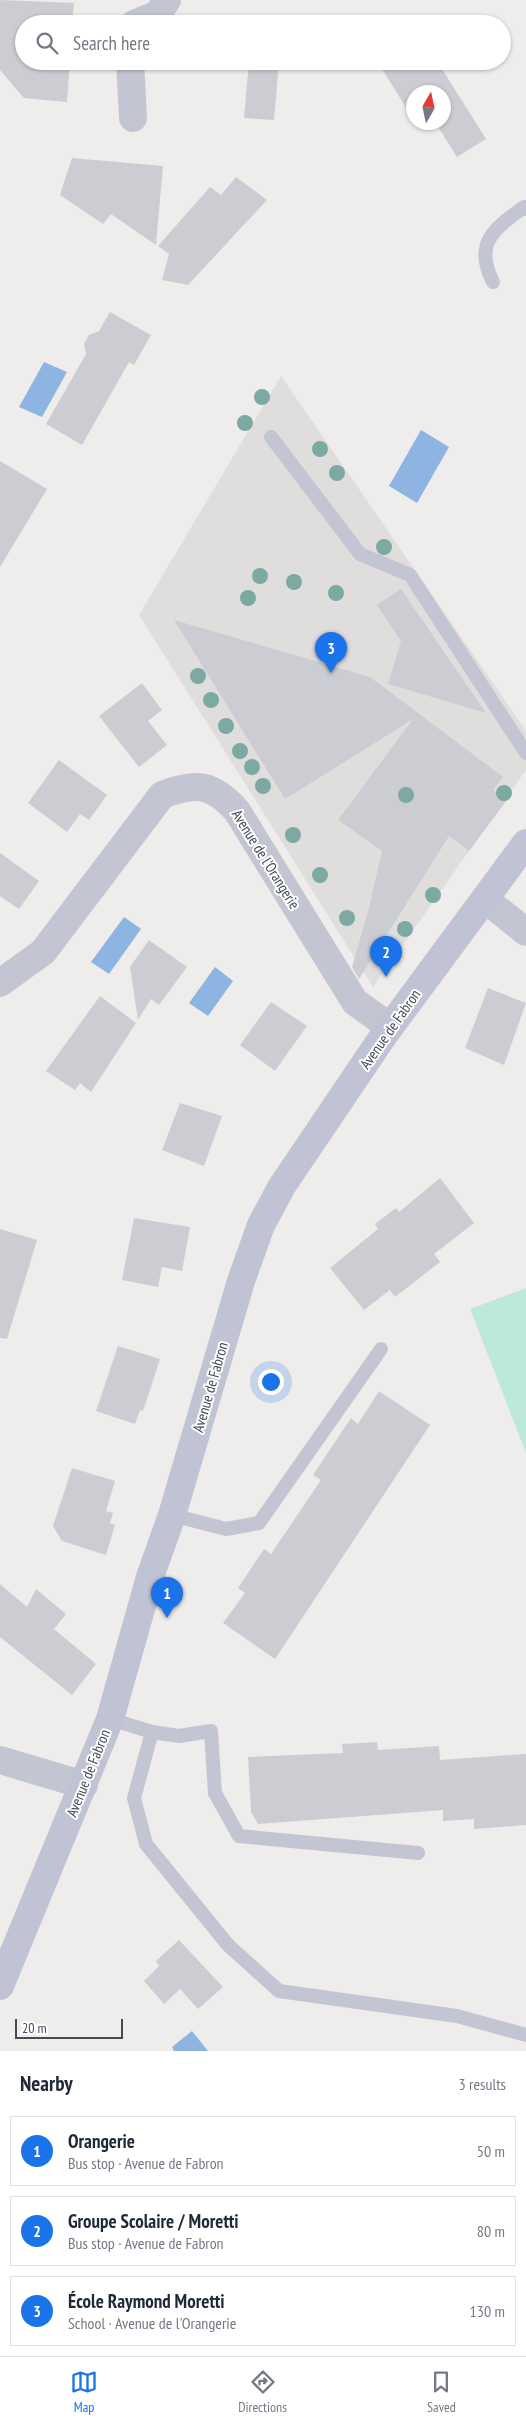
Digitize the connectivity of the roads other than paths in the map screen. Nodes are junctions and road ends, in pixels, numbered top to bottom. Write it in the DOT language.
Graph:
graph roads {
  1 [pos="166,0"];
  2 [pos="156,15"];
  3 [pos="130,70"];
  4 [pos="133,118"];
  5 [pos="526,209"];
  6 [pos="493,282"];
  7 [pos="271,437"];
  8 [pos="526,753"];
  9 [pos="526,843"];
  10 [pos="485,898"];
  11 [pos="526,932"];
  12 [pos="0,983"];
  13 [pos="390,1027"];
  14 [pos="381,1349"];
  15 [pos="172,1515"];
  16 [pos="110,1719"];
  17 [pos="152,1732"];
  18 [pos="0,1760"];
  19 [pos="84,1785"];
  20 [pos="418,1852"];
  21 [pos="6,1954"];
  22 [pos="0,1986"];
  23 [pos="526,2035"];
  1 -- 2 [label="street"];
  3 -- 4 [label="street"];
  5 -- 6 [label="lane"];
  7 -- 8 [label="lane"];
  9 -- 10 [label="street, Avenue de Fabron"];
  10 -- 11 [label="street"];
  10 -- 13 [label="street, Avenue de Fabron"];
  12 -- 13 [label="street, Avenue de l'Orangerie"];
  13 -- 15 [label="street, Avenue de Fabron"];
  14 -- 15 [label="lane"];
  15 -- 16 [label="street, Avenue de Fabron"];
  16 -- 17 [label="lane"];
  16 -- 19 [label="street, Avenue de Fabron"];
  17 -- 20 [label="lane"];
  17 -- 23 [label="lane"];
  18 -- 19 [label="street"];
  19 -- 21 [label="street, Avenue de Fabron"];
  21 -- 22 [label="street, Avenue de Fabron"];
}
